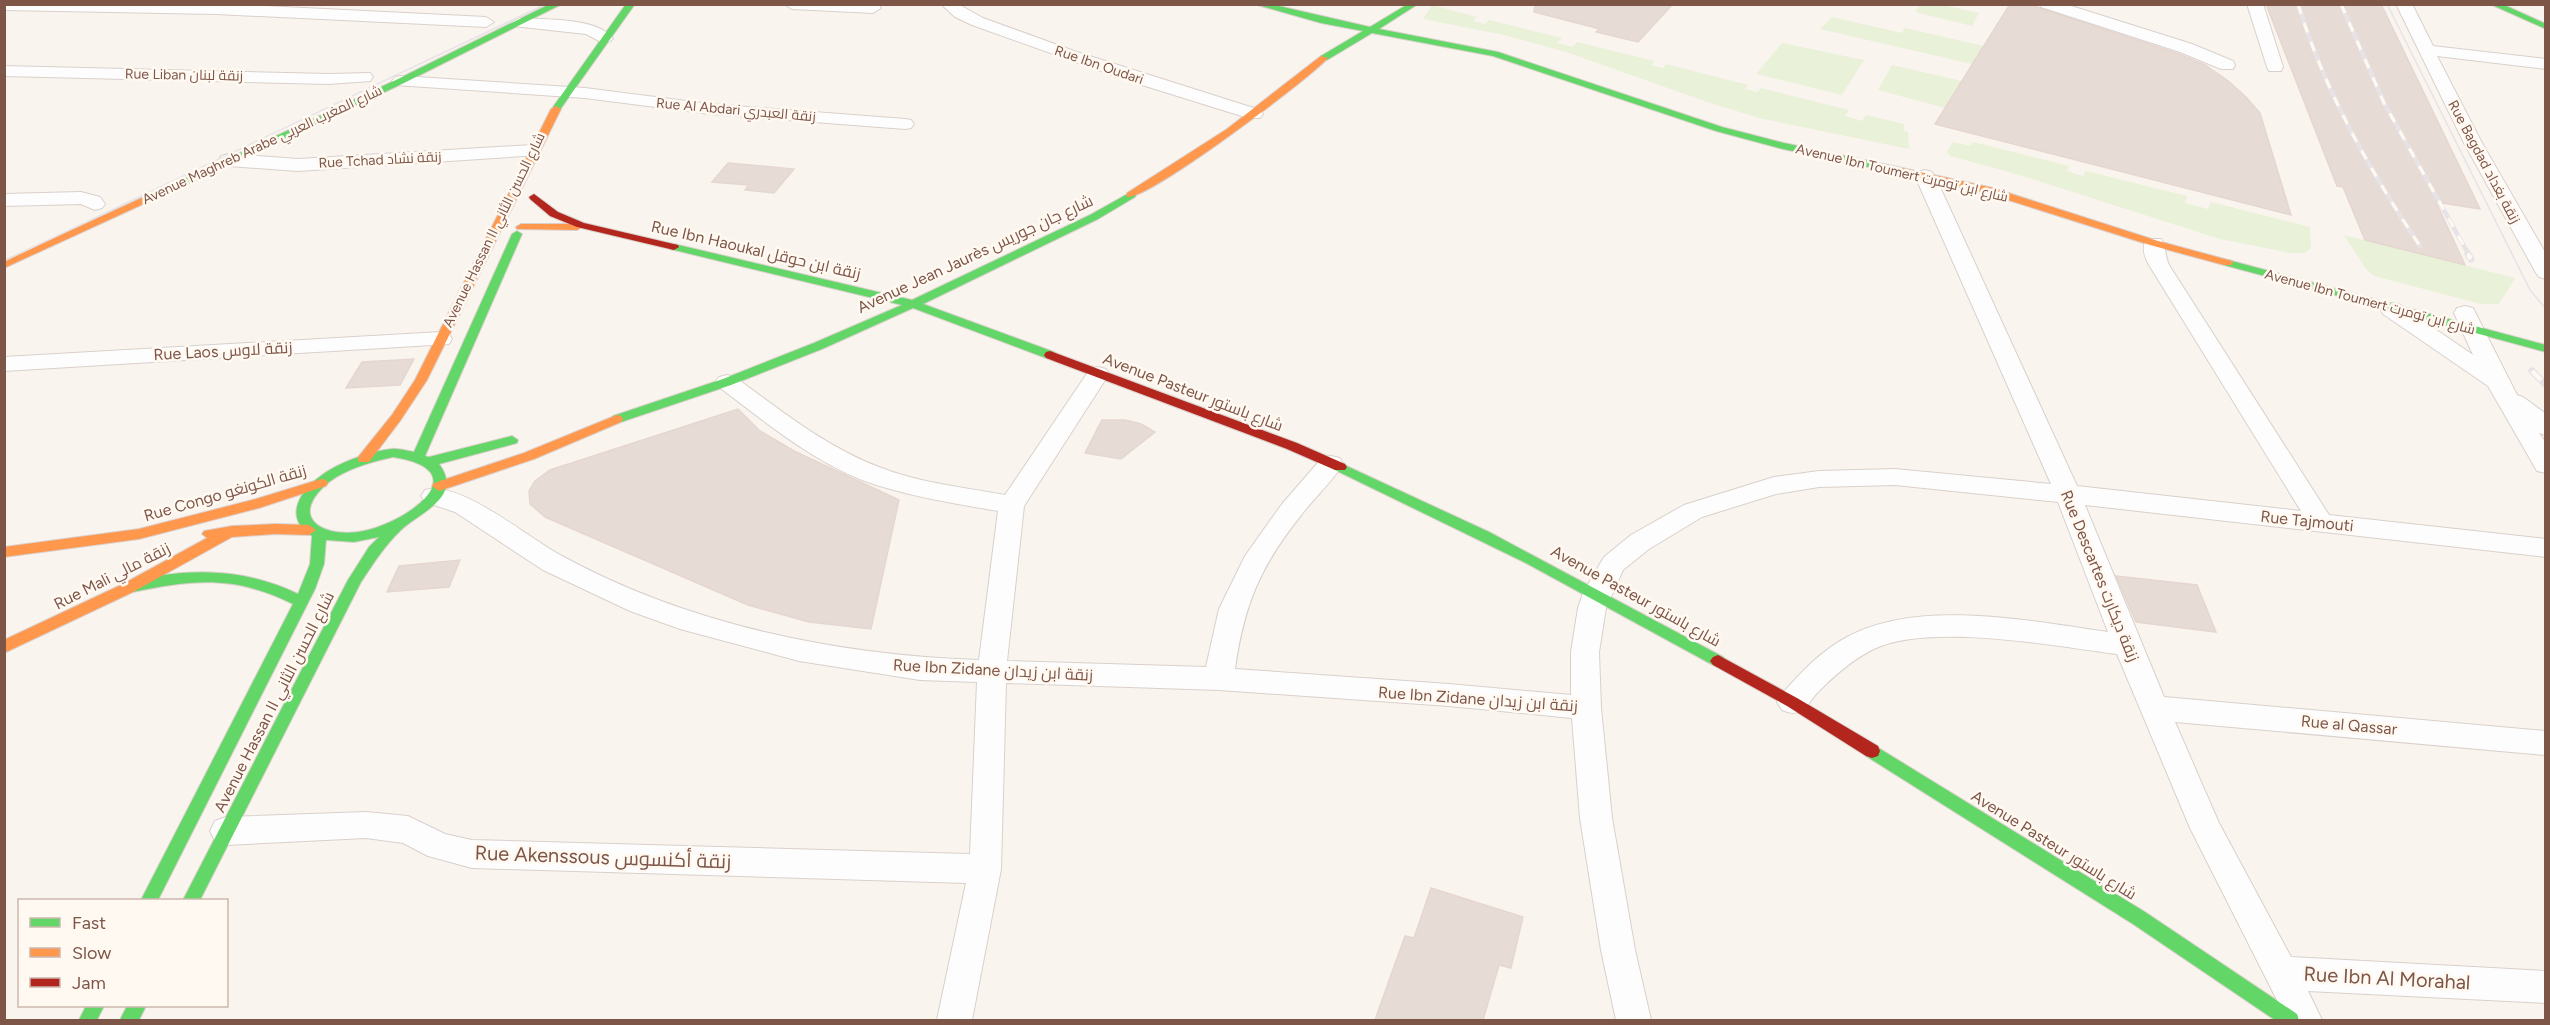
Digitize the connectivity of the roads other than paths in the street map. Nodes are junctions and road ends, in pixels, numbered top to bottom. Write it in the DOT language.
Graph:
graph roads {
  1 [pos="558,4"];
  2 [pos="621,4"];
  3 [pos="632,4"];
  4 [pos="644,4"];
  5 [pos="792,4"];
  6 [pos="949,4"];
  7 [pos="1258,4"];
  8 [pos="1293,4"];
  9 [pos="1414,4"];
  10 [pos="2047,4"];
  11 [pos="2093,4"];
  12 [pos="2255,4"];
  13 [pos="2404,4"];
  14 [pos="2494,4"];
  15 [pos="4,5"];
  16 [pos="219,7"];
  17 [pos="873,8"];
  18 [pos="2069,11"];
  19 [pos="491,19"];
  20 [pos="1358,19"];
  21 [pos="519,23"];
  22 [pos="1387,23"];
  23 [pos="2546,27"];
  24 [pos="1373,30"];
  25 [pos="455,35"];
  26 [pos="606,38"];
  27 [pos="1335,49"];
  28 [pos="2430,50"];
  29 [pos="2546,64"];
  30 [pos="2227,65"];
  31 [pos="2275,67"];
  32 [pos="4,71"];
  33 [pos="369,74"];
  34 [pos="401,81"];
  35 [pos="332,92"];
  36 [pos="566,92"];
  37 [pos="583,98"];
  38 [pos="1254,114"];
  39 [pos="905,124"];
  40 [pos="532,151"];
  41 [pos="228,160"];
  42 [pos="1925,176"];
  43 [pos="4,200"];
  44 [pos="100,202"];
  45 [pos="530,207"];
  46 [pos="75,214"];
  47 [pos="591,227"];
  48 [pos="2523,236"];
  49 [pos="2546,240"];
  50 [pos="2154,243"];
  51 [pos="4,265"];
  52 [pos="2546,273"];
  53 [pos="913,304"];
  54 [pos="2391,309"];
  55 [pos="2475,320"];
  56 [pos="441,339"];
  57 [pos="2546,349"];
  58 [pos="4,364"];
  59 [pos="1098,374"];
  60 [pos="727,382"];
  61 [pos="2501,387"];
  62 [pos="596,426"];
  63 [pos="2546,427"];
  64 [pos="551,432"];
  65 [pos="523,438"];
  66 [pos="419,455"];
  67 [pos="364,459"];
  68 [pos="432,461"];
  69 [pos="1331,464"];
  70 [pos="2546,465"];
  71 [pos="321,483"];
  72 [pos="437,491"];
  73 [pos="2068,494"];
  74 [pos="1011,505"];
  75 [pos="2321,522"];
  76 [pos="398,525"];
  77 [pos="232,531"];
  78 [pos="314,532"];
  79 [pos="139,534"];
  80 [pos="2546,548"];
  81 [pos="4,552"];
  82 [pos="128,588"];
  83 [pos="1597,593"];
  84 [pos="301,602"];
  85 [pos="2127,645"];
  86 [pos="4,646"];
  87 [pos="992,672"];
  88 [pos="1219,680"];
  89 [pos="1792,702"];
  90 [pos="1586,708"];
  91 [pos="2153,708"];
  92 [pos="2546,743"];
  93 [pos="226,831"];
  94 [pos="985,869"];
  95 [pos="150,899"];
  96 [pos="192,899"];
  97 [pos="2282,973"];
  98 [pos="2546,987"];
  99 [pos="955,1020"];
  100 [pos="1634,1020"];
  101 [pos="2290,1020"];
  102 [pos="2305,1020"];
  1 -- 21 [label="main road, Avenue Maghreb Arabe شارع المغرب العربي"];
  2 -- 26 [label="main road"];
  3 -- 26 [label="main road, Avenue Hassan II شارع الحسن الثاني"];
  4 -- 37 [label="main road"];
  5 -- 17 [label="street"];
  6 -- 38 [label="street, Rue Ibn Oudari"];
  7 -- 20 [label="main road, Avenue Ibn Toumert شارع ابن تومرت"];
  8 -- 20 [label="main road, Avenue Ibn Toumert شارع ابن تومرت"];
  9 -- 22 [label="main road"];
  10 -- 18 [label="street"];
  11 -- 18 [label="street"];
  12 -- 31 [label="street"];
  13 -- 28 [label="street, Rue Bagdad زنقة بغداد"];
  14 -- 23 [label="main road"];
  15 -- 16 [label="street"];
  16 -- 19 [label="street"];
  18 -- 30 [label="street"];
  19 -- 21 [label="main road"];
  19 -- 25 [label="main road"];
  20 -- 22 [label="main road, Avenue Ibn Toumert شارع ابن تومرت"];
  20 -- 24 [label="main road, Avenue Ibn Toumert شارع ابن تومرت"];
  20 -- 27 [label="main road"];
  21 -- 26 [label="street"];
  21 -- 34 [label="main road, Avenue Maghreb Arabe شارع المغرب العربي"];
  22 -- 24 [label="main road"];
  22 -- 55 [label="main road, Avenue Ibn Toumert شارع ابن تومرت"];
  24 -- 27 [label="main road"];
  24 -- 42 [label="main road, Avenue Ibn Toumert شارع ابن تومرت"];
  26 -- 36 [label="main road, Avenue Hassan II شارع الحسن الثاني"];
  27 -- 38 [label="main road, Avenue Jean Jaurès شارع جان جوريس"];
  28 -- 29 [label="street"];
  28 -- 48 [label="street, Rue Bagdad زنقة بغداد"];
  32 -- 33 [label="street, Rue Liban زنقة لبنان"];
  33 -- 35 [label="main road, Avenue Maghreb Arabe شارع المغرب العربي"];
  34 -- 36 [label="street"];
  34 -- 41 [label="main road, Avenue Maghreb Arabe شارع المغرب العربي"];
  36 -- 37 [label="street, Rue Al Abdari زنقة العبدري"];
  36 -- 40 [label="main road, Avenue Hassan II شارع الحسن الثاني"];
  37 -- 39 [label="street, Rue Al Abdari زنقة العبدري"];
  38 -- 53 [label="main road, Avenue Jean Jaurès شارع جان جوريس"];
  40 -- 41 [label="street, Rue Tchad زنقة نشاد"];
  40 -- 56 [label="main road, Avenue Hassan II شارع الحسن الثاني"];
  41 -- 51 [label="main road, Avenue Maghreb Arabe شارع المغرب العربي"];
  42 -- 50 [label="main road, Avenue Ibn Toumert شارع ابن تومرت"];
  42 -- 73 [label="street, Rue Descartes زنقة ديكارت"];
  43 -- 44 [label="street"];
  44 -- 46 [label="main road"];
  45 -- 47 [label="main road, Rue Ibn Haoukal زنقة ابن حوقل"];
  45 -- 47 [label="main road, Rue Ibn Haoukal زنقة ابن حوقل"];
  45 -- 66 [label="main road, Avenue Hassan II شارع الحسن الثاني"];
  47 -- 53 [label="main road, Rue Ibn Haoukal زنقة ابن حوقل"];
  48 -- 49 [label="street"];
  48 -- 52 [label="street, Rue Bagdad زنقة بغداد"];
  50 -- 54 [label="main road, Avenue Ibn Toumert شارع ابن تومرت"];
  50 -- 75 [label="street"];
  53 -- 59 [label="main road, Avenue Pasteur شارع باستور"];
  53 -- 60 [label="main road, Avenue Jean Jaurès شارع جان جوريس"];
  54 -- 55 [label="main road, Avenue Ibn Toumert شارع ابن تومرت"];
  54 -- 61 [label="street"];
  55 -- 57 [label="main road, Avenue Ibn Toumert شارع ابن تومرت"];
  55 -- 61 [label="street"];
  56 -- 58 [label="street, Rue Laos زنقة لاوس"];
  56 -- 67 [label="main road, Avenue Hassan II شارع الحسن الثاني"];
  59 -- 69 [label="main road, Avenue Pasteur شارع باستور"];
  59 -- 74 [label="street"];
  60 -- 62 [label="main road, Avenue Jean Jaurès شارع جان جوريس"];
  60 -- 74 [label="street"];
  61 -- 63 [label="street"];
  61 -- 70 [label="street"];
  62 -- 64 [label="main road, Avenue Jean Jaurès شارع جان جوريس"];
  62 -- 72 [label="main road, Avenue Jean Jaurès شارع جان جوريس"];
  65 -- 68 [label="main road"];
  66 -- 67 [label="main road"];
  66 -- 68 [label="main road"];
  67 -- 71 [label="main road"];
  68 -- 72 [label="main road"];
  69 -- 83 [label="main road, Avenue Pasteur شارع باستور"];
  69 -- 88 [label="street"];
  71 -- 78 [label="main road, Avenue Hassan II شارع الحسن الثاني"];
  71 -- 79 [label="main road, Rue Congo زنقة الكونغو"];
  72 -- 76 [label="main road"];
  72 -- 87 [label="street, Rue Ibn Zidane زنقة ابن زيدان"];
  73 -- 75 [label="street, Rue Tajmouti"];
  73 -- 83 [label="street, Rue Tajmouti"];
  73 -- 85 [label="street, Rue Descartes زنقة ديكارت"];
  74 -- 87 [label="street"];
  75 -- 80 [label="street, Rue Tajmouti"];
  76 -- 78 [label="main road, Rue Congo زنقة الكونغو"];
  76 -- 93 [label="main road, Avenue Hassan II شارع الحسن الثاني"];
  77 -- 78 [label="main road, Rue Congo زنقة الكونغو"];
  77 -- 79 [label="main road, Rue Congo زنقة الكونغو"];
  77 -- 82 [label="main road, Rue Mali زنقة مالي"];
  78 -- 84 [label="main road, Avenue Hassan II شارع الحسن الثاني"];
  79 -- 81 [label="main road, Rue Congo زنقة الكونغو"];
  82 -- 84 [label="main road"];
  82 -- 86 [label="main road, Rue Mali زنقة مالي"];
  83 -- 89 [label="main road, Avenue Pasteur شارع باستور"];
  83 -- 90 [label="street, Rue Tajmouti"];
  84 -- 95 [label="main road, Avenue Hassan II شارع الحسن الثاني"];
  85 -- 89 [label="street"];
  85 -- 91 [label="street, Rue Descartes زنقة ديكارت"];
  87 -- 88 [label="street, Rue Ibn Zidane زنقة ابن زيدان"];
  87 -- 94 [label="street"];
  88 -- 90 [label="street, Rue Ibn Zidane زنقة ابن زيدان"];
  89 -- 101 [label="main road, Avenue Pasteur شارع باستور"];
  90 -- 100 [label="street, Rue Tajmouti"];
  91 -- 92 [label="street, Rue al Qassar"];
  91 -- 97 [label="street, Rue Descartes زنقة ديكارت"];
  93 -- 94 [label="street, Rue Akenssous زنقة أكنسوس"];
  93 -- 96 [label="main road, Avenue Hassan II شارع الحسن الثاني"];
  94 -- 99 [label="street"];
  97 -- 98 [label="street, Rue Ibn Al Morahal"];
  97 -- 102 [label="street, Rue Ibn Al Morahal"];
}
